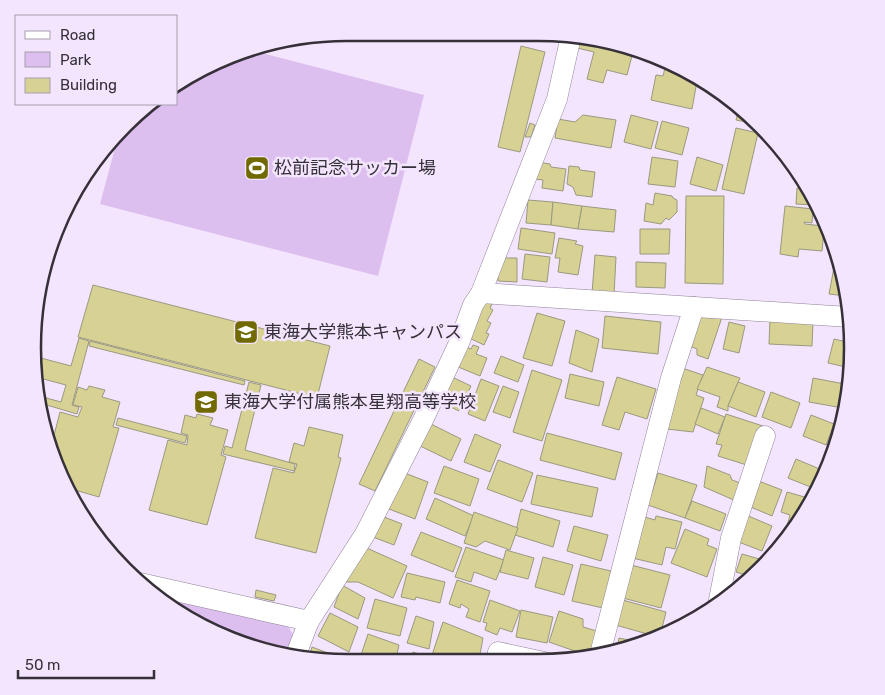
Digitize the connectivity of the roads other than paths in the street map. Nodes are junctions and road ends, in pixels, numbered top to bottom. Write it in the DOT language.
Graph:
graph roads {
  1 [pos="570,43"];
  2 [pos="481,293"];
  3 [pos="694,307"];
  4 [pos="842,317"];
  5 [pos="765,436"];
  6 [pos="157,587"];
  7 [pos="720,593"];
  8 [pos="308,621"];
  9 [pos="602,647"];
  10 [pos="298,649"];
  1 -- 2 [label="street"];
  2 -- 3 [label="street"];
  2 -- 8 [label="street"];
  3 -- 4 [label="street"];
  3 -- 9 [label="street"];
  5 -- 7 [label="street"];
  6 -- 8 [label="street"];
  8 -- 10 [label="street"];
}
